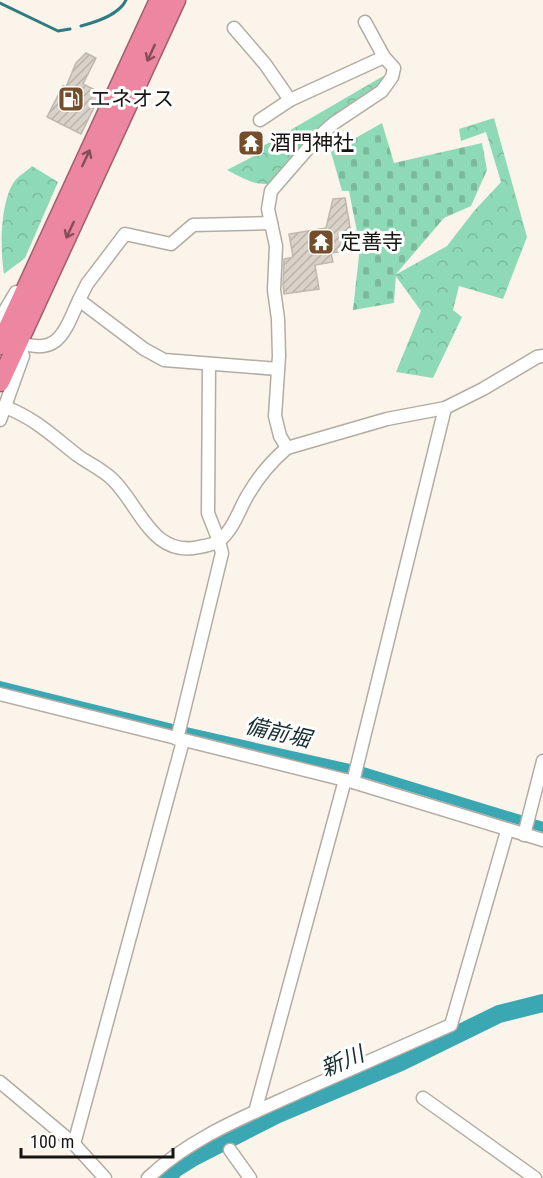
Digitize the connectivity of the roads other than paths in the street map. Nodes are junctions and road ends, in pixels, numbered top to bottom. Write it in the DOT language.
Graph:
graph roads {
  1 [pos="159,0"];
  2 [pos="176,0"];
  3 [pos="365,22"];
  4 [pos="234,28"];
  5 [pos="384,57"];
  6 [pos="290,100"];
  7 [pos="260,120"];
  8 [pos="271,223"];
  9 [pos="46,244"];
  10 [pos="79,300"];
  11 [pos="0,319"];
  12 [pos="19,342"];
  13 [pos="0,345"];
  14 [pos="543,356"];
  15 [pos="209,364"];
  16 [pos="278,369"];
  17 [pos="0,382"];
  18 [pos="5,407"];
  19 [pos="445,408"];
  20 [pos="0,420"];
  21 [pos="287,448"];
  22 [pos="219,541"];
  23 [pos="0,694"];
  24 [pos="180,736"];
  25 [pos="543,761"];
  26 [pos="352,777"];
  27 [pos="526,829"];
  28 [pos="507,831"];
  29 [pos="543,840"];
  30 [pos="0,1082"];
  31 [pos="423,1098"];
  32 [pos="255,1112"];
  33 [pos="74,1144"];
  34 [pos="230,1150"];
  35 [pos="105,1178"];
  36 [pos="148,1178"];
  37 [pos="250,1178"];
  38 [pos="535,1178"];
  9 -- 1 [label="highway, one-way"];
  2 -- 12 [label="highway, one-way"];
  3 -- 5 [label="street"];
  4 -- 6 [label="street"];
  5 -- 6 [label="street"];
  5 -- 8 [label="street"];
  6 -- 7 [label="street"];
  8 -- 10 [label="street"];
  8 -- 16 [label="street"];
  9 -- 11 [label="street"];
  9 -- 13 [label="highway"];
  10 -- 12 [label="street"];
  10 -- 15 [label="street"];
  12 -- 17 [label="highway"];
  12 -- 18 [label="street"];
  14 -- 19 [label="street"];
  15 -- 16 [label="street"];
  15 -- 22 [label="street"];
  16 -- 21 [label="street"];
  18 -- 20 [label="street"];
  18 -- 22 [label="street"];
  19 -- 21 [label="street"];
  19 -- 26 [label="street"];
  21 -- 22 [label="street"];
  22 -- 24 [label="street"];
  23 -- 24 [label="street"];
  24 -- 26 [label="street"];
  24 -- 33 [label="street"];
  25 -- 27 [label="street"];
  26 -- 28 [label="street"];
  26 -- 32 [label="street"];
  27 -- 28 [label="street"];
  27 -- 29 [label="street"];
  28 -- 32 [label="street"];
  30 -- 33 [label="street"];
  31 -- 38 [label="street"];
  32 -- 36 [label="street"];
  33 -- 35 [label="street"];
  34 -- 37 [label="street"];
}
